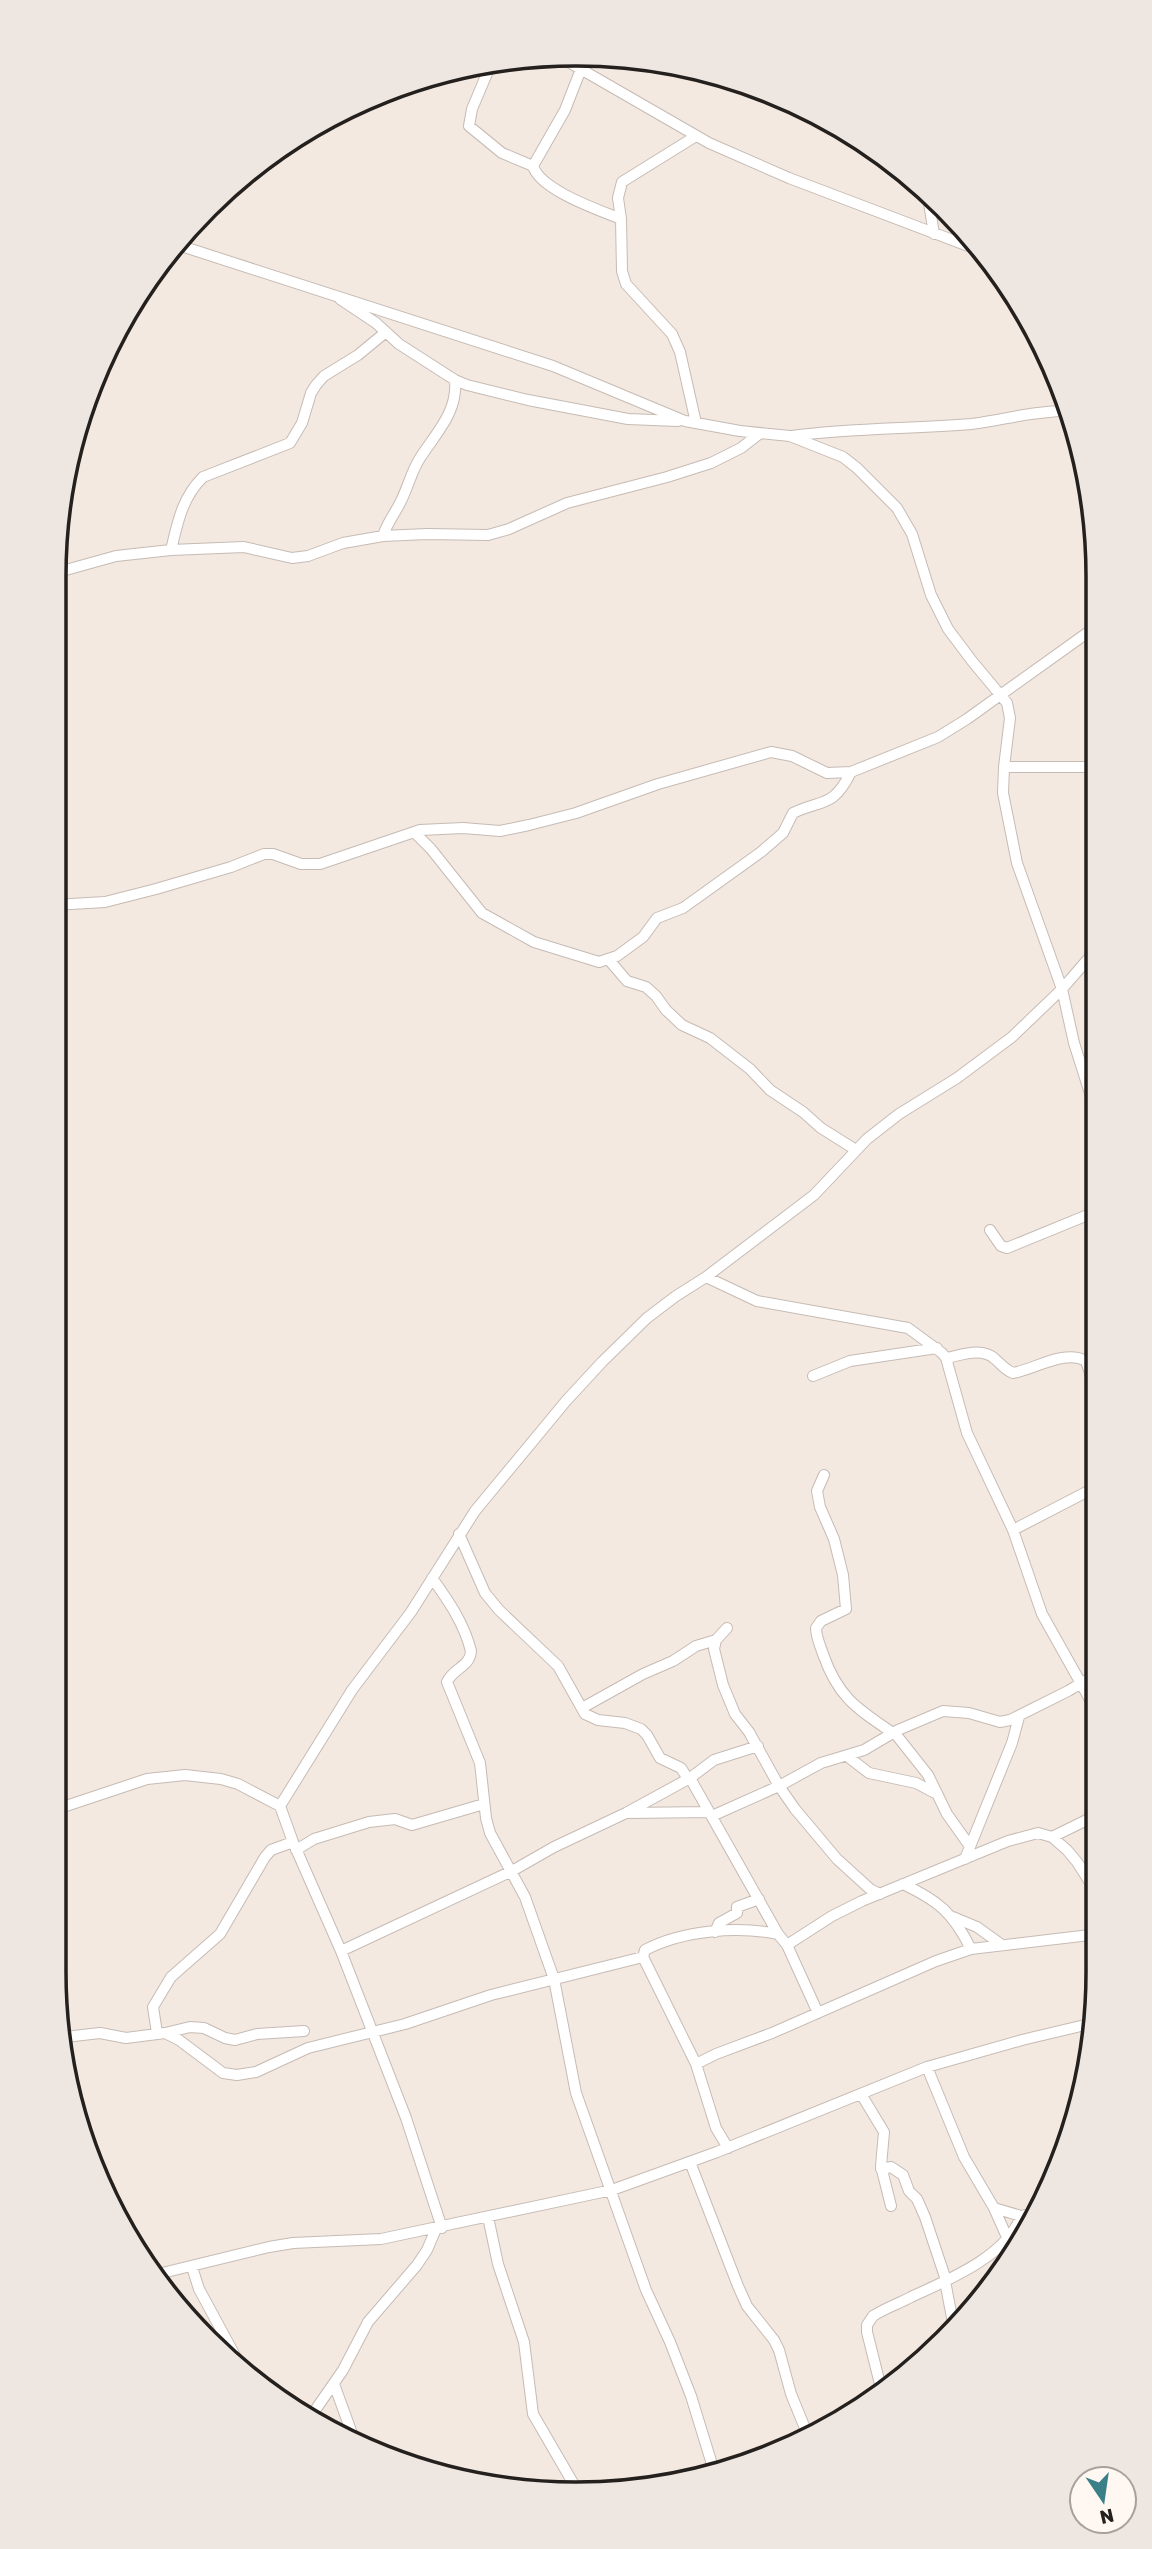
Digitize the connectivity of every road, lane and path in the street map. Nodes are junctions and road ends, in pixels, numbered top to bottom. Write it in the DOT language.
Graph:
graph roads {
  1 [pos="576,66"];
  2 [pos="581,69"];
  3 [pos="487,75"];
  4 [pos="696,136"];
  5 [pos="533,166"];
  6 [pos="930,210"];
  7 [pos="621,219"];
  8 [pos="934,234"];
  9 [pos="962,244"];
  10 [pos="187,248"];
  11 [pos="336,295"];
  12 [pos="386,332"];
  13 [pos="455,380"];
  14 [pos="1058,411"];
  15 [pos="690,422"];
  16 [pos="759,434"];
  17 [pos="790,436"];
  18 [pos="383,536"];
  19 [pos="172,550"];
  20 [pos="66,570"];
  21 [pos="1086,634"];
  22 [pos="1000,694"];
  23 [pos="1004,767"];
  24 [pos="1086,767"];
  25 [pos="851,772"];
  26 [pos="414,832"];
  27 [pos="66,904"];
  28 [pos="610,960"];
  29 [pos="1086,961"];
  30 [pos="1062,989"];
  31 [pos="1086,1081"];
  32 [pos="856,1150"];
  33 [pos="1086,1216"];
  34 [pos="990,1230"];
  35 [pos="706,1277"];
  36 [pos="937,1348"];
  37 [pos="946,1358"];
  38 [pos="1086,1361"];
  39 [pos="813,1376"];
  40 [pos="824,1475"];
  41 [pos="1086,1492"];
  42 [pos="1013,1530"];
  43 [pos="459,1534"];
  44 [pos="432,1578"];
  45 [pos="727,1628"];
  46 [pos="716,1640"];
  47 [pos="1086,1681"];
  48 [pos="1081,1684"];
  49 [pos="1086,1693"];
  50 [pos="582,1708"];
  51 [pos="1019,1717"];
  52 [pos="894,1733"];
  53 [pos="758,1746"];
  54 [pos="847,1756"];
  55 [pos="689,1779"];
  56 [pos="779,1786"];
  57 [pos="937,1794"];
  58 [pos="484,1804"];
  59 [pos="66,1806"];
  60 [pos="280,1806"];
  61 [pos="626,1813"];
  62 [pos="710,1814"];
  63 [pos="1086,1820"];
  64 [pos="1052,1837"];
  65 [pos="970,1845"];
  66 [pos="295,1846"];
  67 [pos="965,1859"];
  68 [pos="512,1871"];
  69 [pos="1086,1877"];
  70 [pos="903,1884"];
  71 [pos="880,1894"];
  72 [pos="759,1899"];
  73 [pos="953,1917"];
  74 [pos="715,1932"];
  75 [pos="778,1934"];
  76 [pos="1086,1935"];
  77 [pos="787,1945"];
  78 [pos="1002,1945"];
  79 [pos="971,1949"];
  80 [pos="341,1951"];
  81 [pos="643,1957"];
  82 [pos="554,1979"];
  83 [pos="818,2013"];
  84 [pos="1082,2026"];
  85 [pos="304,2031"];
  86 [pos="372,2032"];
  87 [pos="161,2033"];
  88 [pos="71,2037"];
  89 [pos="696,2064"];
  90 [pos="927,2067"];
  91 [pos="861,2094"];
  92 [pos="728,2148"];
  93 [pos="690,2162"];
  94 [pos="881,2169"];
  95 [pos="612,2190"];
  96 [pos="891,2206"];
  97 [pos="994,2208"];
  98 [pos="1021,2216"];
  99 [pos="488,2217"];
  100 [pos="439,2228"];
  101 [pos="1009,2239"];
  102 [pos="192,2267"];
  103 [pos="164,2273"];
  104 [pos="946,2280"];
  105 [pos="952,2316"];
  106 [pos="231,2347"];
  107 [pos="879,2382"];
  108 [pos="334,2384"];
  109 [pos="315,2410"];
  110 [pos="805,2428"];
  111 [pos="350,2430"];
  112 [pos="712,2464"];
  113 [pos="572,2482"];
  1 -- 2 [label="street"];
  2 -- 4 [label="street"];
  2 -- 5 [label="street"];
  3 -- 5 [label="street"];
  4 -- 7 [label="street"];
  4 -- 8 [label="street"];
  5 -- 7 [label="street"];
  6 -- 8 [label="street"];
  7 -- 15 [label="street"];
  8 -- 9 [label="street"];
  10 -- 11 [label="street"];
  11 -- 12 [label="street"];
  11 -- 15 [label="street"];
  12 -- 13 [label="street"];
  12 -- 19 [label="street"];
  13 -- 15 [label="street"];
  13 -- 18 [label="street"];
  14 -- 17 [label="street"];
  15 -- 16 [label="street"];
  16 -- 17 [label="street"];
  16 -- 18 [label="street"];
  17 -- 22 [label="street"];
  18 -- 19 [label="street"];
  19 -- 20 [label="street"];
  21 -- 22 [label="street"];
  22 -- 23 [label="street"];
  22 -- 25 [label="street"];
  23 -- 24 [label="street"];
  23 -- 30 [label="street"];
  25 -- 26 [label="street"];
  25 -- 28 [label="street"];
  26 -- 27 [label="street"];
  26 -- 28 [label="street"];
  28 -- 32 [label="street"];
  29 -- 30 [label="street"];
  30 -- 31 [label="street"];
  30 -- 32 [label="street"];
  32 -- 35 [label="street"];
  33 -- 34 [label="street"];
  35 -- 36 [label="street"];
  35 -- 43 [label="street"];
  36 -- 37 [label="street"];
  36 -- 39 [label="street"];
  37 -- 38 [label="street"];
  37 -- 42 [label="street"];
  40 -- 52 [label="street"];
  41 -- 42 [label="street"];
  42 -- 48 [label="street"];
  43 -- 44 [label="street"];
  43 -- 50 [label="street"];
  44 -- 58 [label="street"];
  44 -- 60 [label="street"];
  45 -- 46 [label="street"];
  46 -- 50 [label="street"];
  46 -- 53 [label="street"];
  47 -- 48 [label="street"];
  48 -- 49 [label="street"];
  48 -- 51 [label="street"];
  50 -- 55 [label="street"];
  51 -- 52 [label="street"];
  51 -- 65 [label="street"];
  52 -- 54 [label="street"];
  52 -- 57 [label="street"];
  53 -- 55 [label="street"];
  53 -- 56 [label="street"];
  54 -- 56 [label="street"];
  54 -- 57 [label="street"];
  55 -- 61 [label="street"];
  55 -- 62 [label="street"];
  56 -- 62 [label="street"];
  56 -- 71 [label="street"];
  57 -- 65 [label="street"];
  58 -- 66 [label="street"];
  58 -- 68 [label="street"];
  59 -- 60 [label="street"];
  60 -- 66 [label="street"];
  61 -- 62 [label="street"];
  61 -- 68 [label="street"];
  62 -- 72 [label="street"];
  63 -- 64 [label="street"];
  64 -- 67 [label="street"];
  64 -- 69 [label="street"];
  65 -- 67 [label="street"];
  66 -- 80 [label="street"];
  66 -- 87 [label="street"];
  67 -- 70 [label="street"];
  68 -- 80 [label="street"];
  68 -- 82 [label="street"];
  70 -- 71 [label="street"];
  70 -- 73 [label="street"];
  71 -- 77 [label="street"];
  72 -- 74 [label="street"];
  72 -- 75 [label="street"];
  73 -- 78 [label="street"];
  73 -- 79 [label="street"];
  74 -- 75 [label="street"];
  74 -- 81 [label="street"];
  75 -- 77 [label="street"];
  76 -- 78 [label="street"];
  77 -- 83 [label="street"];
  78 -- 79 [label="street"];
  79 -- 83 [label="street"];
  80 -- 86 [label="street"];
  81 -- 82 [label="street"];
  81 -- 89 [label="street"];
  82 -- 86 [label="street"];
  82 -- 95 [label="street"];
  83 -- 89 [label="street"];
  84 -- 90 [label="street"];
  85 -- 87 [label="street"];
  86 -- 87 [label="street"];
  86 -- 100 [label="street"];
  87 -- 88 [label="street"];
  89 -- 92 [label="street"];
  90 -- 91 [label="street"];
  90 -- 97 [label="street"];
  91 -- 92 [label="street"];
  91 -- 94 [label="street"];
  92 -- 93 [label="street"];
  93 -- 95 [label="street"];
  93 -- 110 [label="street"];
  94 -- 96 [label="street"];
  94 -- 104 [label="street"];
  95 -- 99 [label="street"];
  95 -- 112 [label="street"];
  97 -- 98 [label="street"];
  97 -- 101 [label="street"];
  98 -- 101 [label="street"];
  99 -- 100 [label="street"];
  99 -- 113 [label="street"];
  100 -- 102 [label="street"];
  100 -- 108 [label="street"];
  101 -- 104 [label="street"];
  102 -- 103 [label="street"];
  102 -- 106 [label="street"];
  104 -- 105 [label="street"];
  104 -- 107 [label="street"];
  108 -- 109 [label="street"];
  108 -- 111 [label="street"];
}
